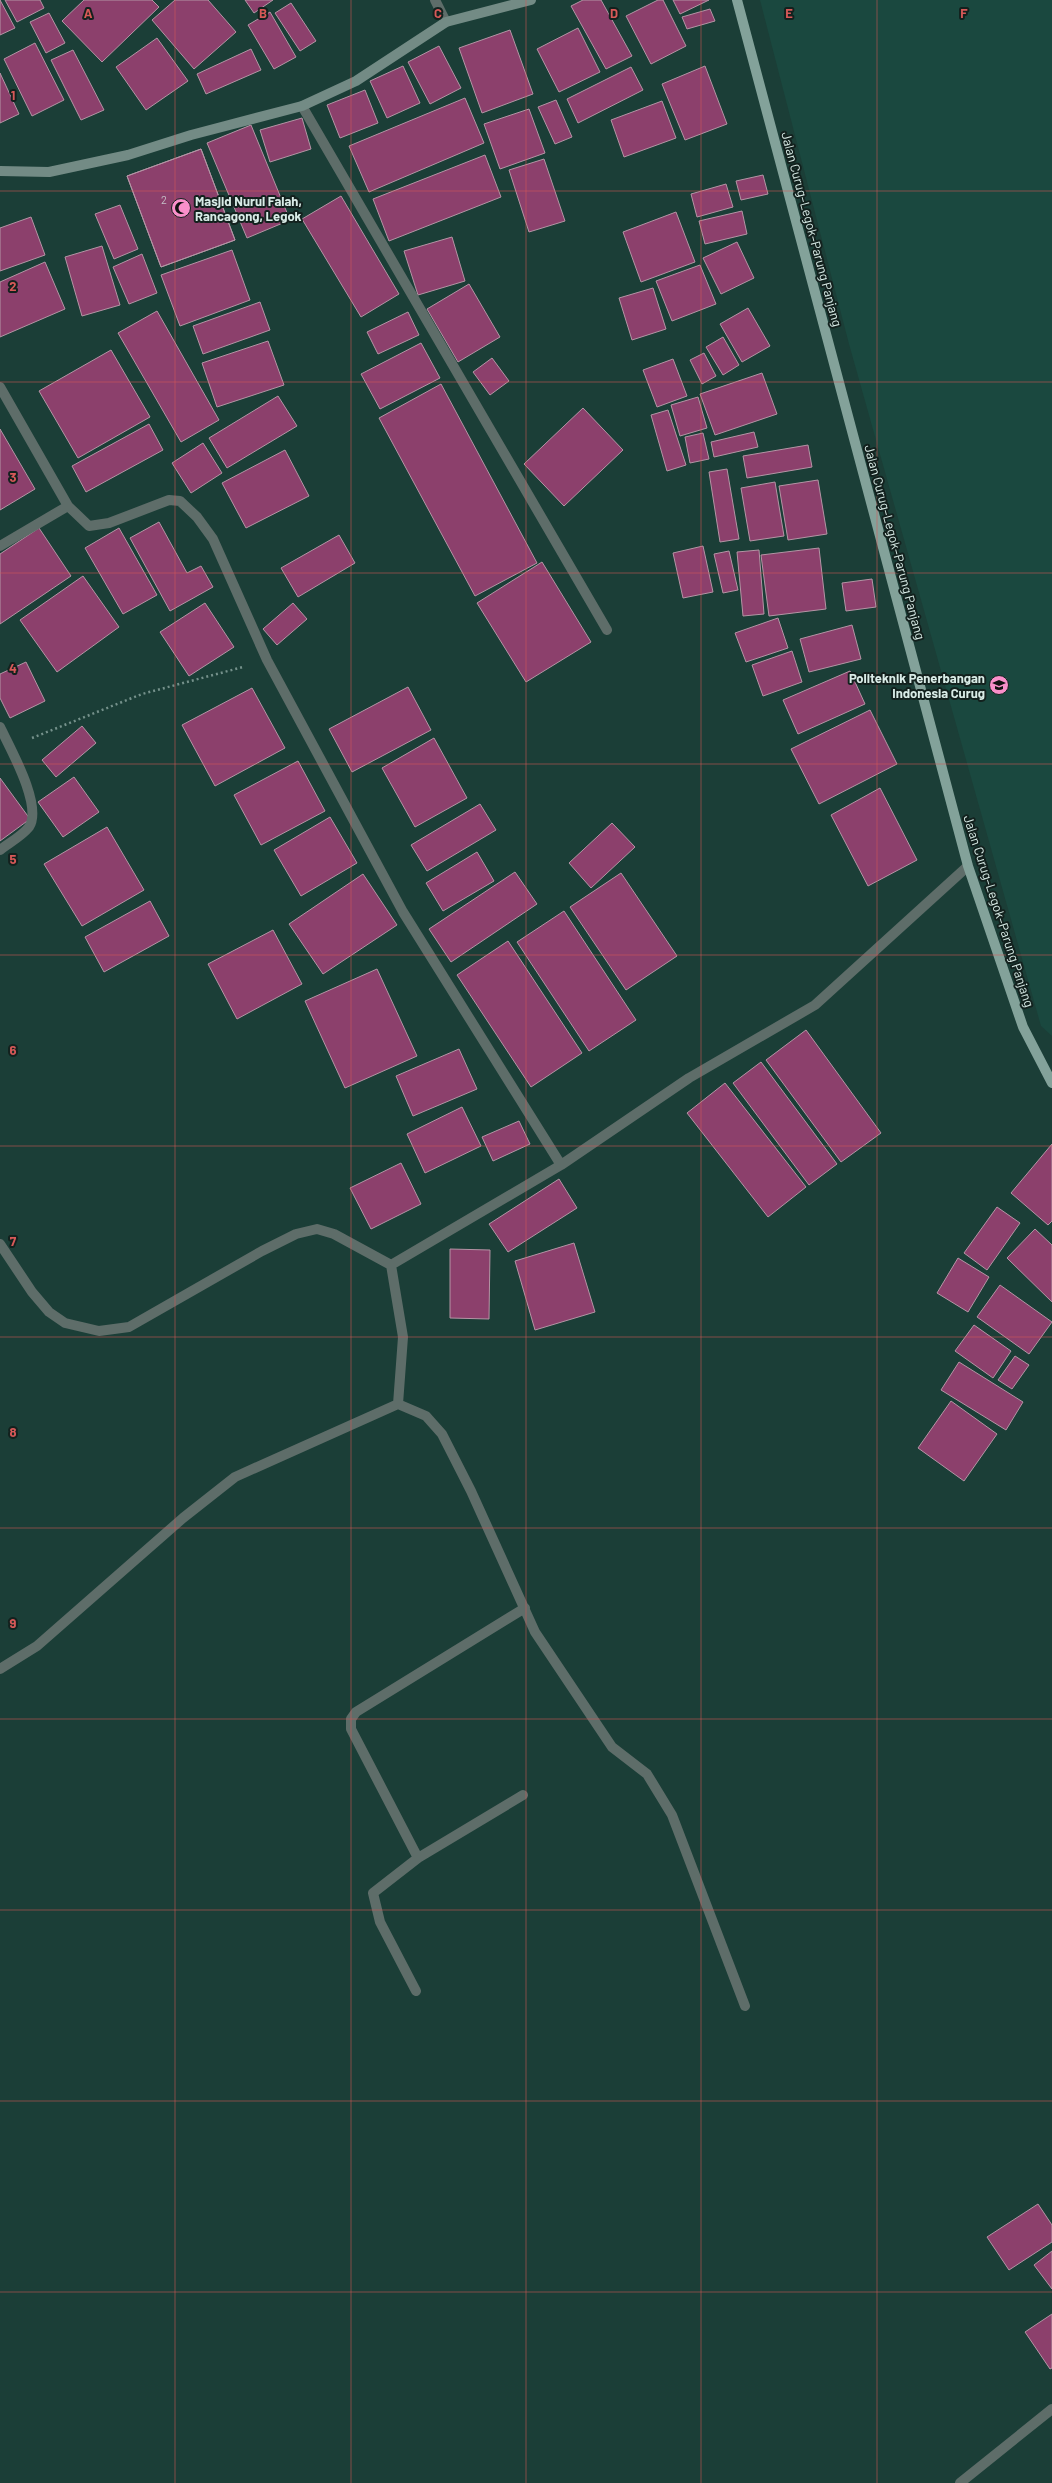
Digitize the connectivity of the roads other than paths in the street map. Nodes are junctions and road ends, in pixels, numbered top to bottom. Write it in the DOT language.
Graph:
graph roads {
  1 [pos="435,0"];
  2 [pos="531,0"];
  3 [pos="737,0"];
  4 [pos="446,22"];
  5 [pos="302,106"];
  6 [pos="0,171"];
  7 [pos="0,387"];
  8 [pos="68,506"];
  9 [pos="0,546"];
  10 [pos="607,630"];
  11 [pos="0,726"];
  12 [pos="0,850"];
  13 [pos="968,866"];
  14 [pos="1052,1083"];
  15 [pos="561,1165"];
  16 [pos="0,1244"];
  17 [pos="391,1265"];
  18 [pos="398,1404"];
  19 [pos="525,1608"];
  20 [pos="0,1669"];
  21 [pos="523,1795"];
  22 [pos="418,1858"];
  23 [pos="416,1991"];
  24 [pos="745,2006"];
  25 [pos="1052,2409"];
  26 [pos="960,2483"];
  1 -- 4 [label="street"];
  2 -- 4 [label="street"];
  3 -- 13 [label="main road, Jalan Curug–Legok–Parung Panjang"];
  4 -- 5 [label="street"];
  5 -- 6 [label="street"];
  5 -- 10 [label="street"];
  7 -- 8 [label="street"];
  8 -- 9 [label="street"];
  8 -- 15 [label="street"];
  11 -- 12 [label="street"];
  13 -- 14 [label="main road, Jalan Curug–Legok–Parung Panjang"];
  13 -- 15 [label="street"];
  15 -- 17 [label="street"];
  16 -- 17 [label="street"];
  17 -- 18 [label="street"];
  18 -- 19 [label="street"];
  18 -- 20 [label="street"];
  19 -- 22 [label="street"];
  19 -- 24 [label="street"];
  21 -- 22 [label="street"];
  22 -- 23 [label="street"];
  25 -- 26 [label="street"];
}
